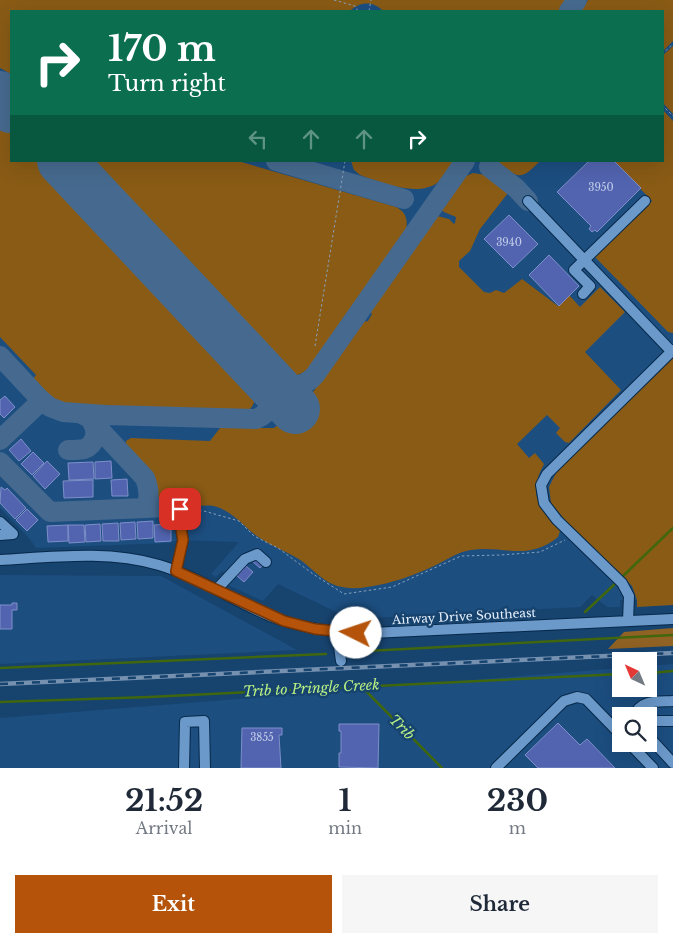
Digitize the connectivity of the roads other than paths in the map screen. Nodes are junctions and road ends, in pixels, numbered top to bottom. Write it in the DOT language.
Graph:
graph roads {
  1 [pos="528,201"];
  2 [pos="645,201"];
  3 [pos="585,260"];
  4 [pos="583,294"];
  5 [pos="672,350"];
  6 [pos="170,507"];
  7 [pos="0,522"];
  8 [pos="0,535"];
  9 [pos="0,560"];
  10 [pos="266,562"];
  11 [pos="176,571"];
  12 [pos="217,589"];
  13 [pos="673,619"];
  14 [pos="628,621"];
  15 [pos="337,632"];
  16 [pos="341,661"];
  17 [pos="673,701"];
  18 [pos="642,707"];
  19 [pos="673,720"];
  20 [pos="657,721"];
  21 [pos="612,725"];
  22 [pos="657,745"];
  23 [pos="638,752"];
  24 [pos="671,758"];
  25 [pos="184,768"];
  26 [pos="205,768"];
  27 [pos="496,768"];
  28 [pos="653,768"];
  1 -- 3 [label="street"];
  2 -- 3 [label="street"];
  3 -- 4 [label="street"];
  3 -- 5 [label="street"];
  5 -- 14 [label="street"];
  6 -- 11 [label="street"];
  7 -- 8 [label="street"];
  9 -- 11 [label="street, Airway Drive Southeast"];
  10 -- 12 [label="street"];
  11 -- 12 [label="street, Airway Drive Southeast"];
  12 -- 15 [label="street, Airway Drive Southeast"];
  13 -- 14 [label="street, Airway Drive Southeast"];
  14 -- 15 [label="street, Airway Drive Southeast"];
  15 -- 16 [label="street"];
  17 -- 18 [label="street"];
  19 -- 20 [label="street"];
  21 -- 27 [label="street"];
  22 -- 24 [label="street"];
  23 -- 28 [label="street"];
  25 -- 26 [label="street"];
}
